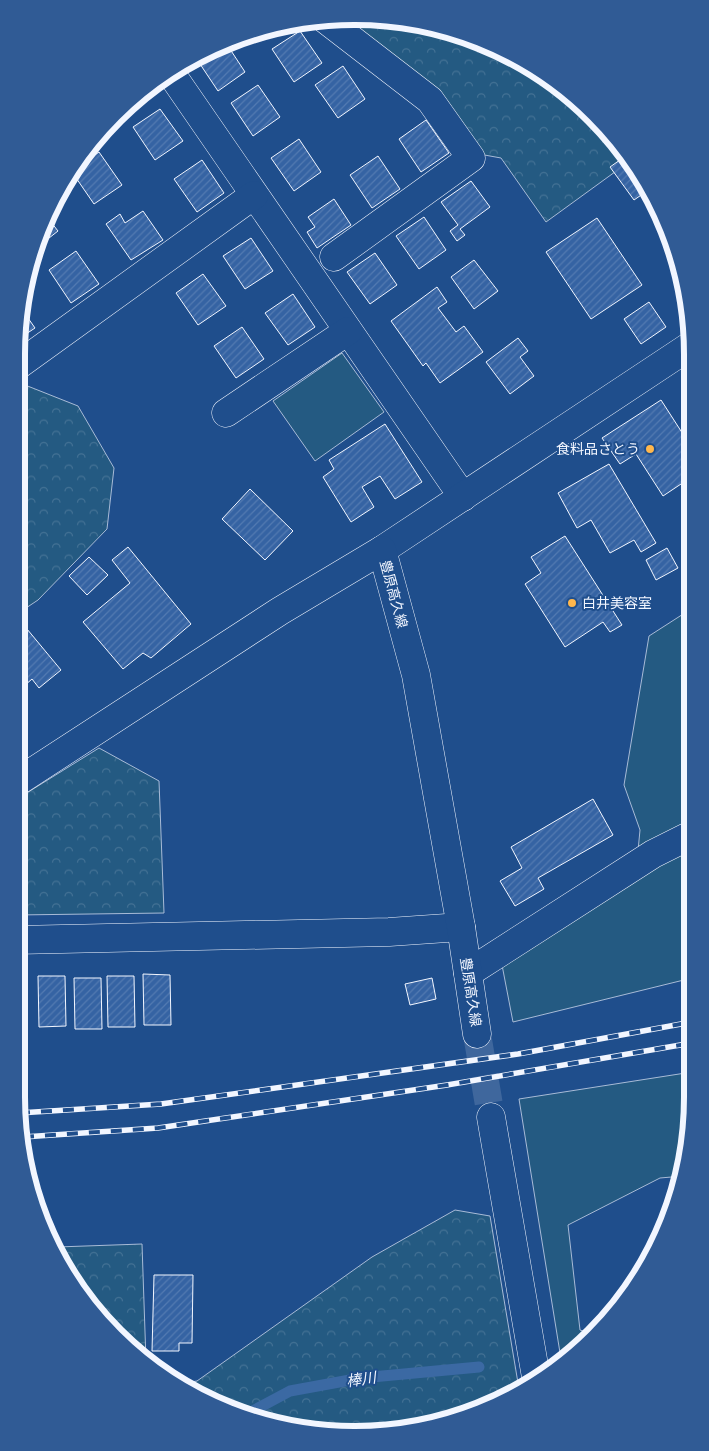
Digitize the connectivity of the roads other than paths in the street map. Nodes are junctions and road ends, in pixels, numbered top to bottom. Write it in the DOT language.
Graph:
graph roads {
  1 [pos="334,26"];
  2 [pos="175,79"];
  3 [pos="254,195"];
  4 [pos="334,257"];
  5 [pos="348,331"];
  6 [pos="684,350"];
  7 [pos="25,360"];
  8 [pos="226,413"];
  9 [pos="463,497"];
  10 [pos="382,550"];
  11 [pos="25,776"];
  12 [pos="684,838"];
  13 [pos="461,927"];
  14 [pos="25,940"];
  15 [pos="468,973"];
  16 [pos="477,1034"];
  17 [pos="491,1117"];
  18 [pos="535,1372"];
  1 -- 4 [label="main road"];
  2 -- 3 [label="main road"];
  3 -- 5 [label="main road"];
  3 -- 7 [label="main road"];
  5 -- 8 [label="main road"];
  5 -- 9 [label="main road"];
  6 -- 9 [label="main road"];
  9 -- 10 [label="main road"];
  10 -- 11 [label="main road, 豊原高久線"];
  10 -- 13 [label="main road, 豊原高久線"];
  12 -- 15 [label="main road"];
  13 -- 14 [label="main road"];
  13 -- 15 [label="main road, 豊原高久線"];
  15 -- 16 [label="main road, 豊原高久線"];
  17 -- 18 [label="main road"];
}
